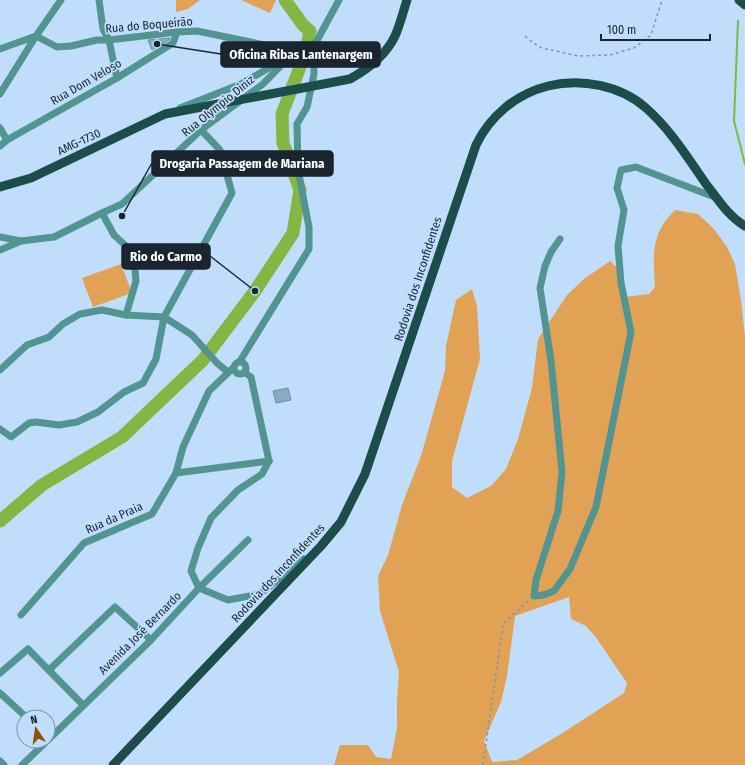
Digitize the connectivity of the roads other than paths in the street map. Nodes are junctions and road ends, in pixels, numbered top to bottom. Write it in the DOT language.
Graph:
graph roads {
  1 [pos="60,0"];
  2 [pos="99,0"];
  3 [pos="339,0"];
  4 [pos="407,0"];
  5 [pos="739,0"];
  6 [pos="745,5"];
  7 [pos="177,32"];
  8 [pos="36,36"];
  9 [pos="109,40"];
  10 [pos="314,46"];
  11 [pos="298,48"];
  12 [pos="0,49"];
  13 [pos="287,58"];
  14 [pos="117,78"];
  15 [pos="0,94"];
  16 [pos="166,114"];
  17 [pos="0,128"];
  18 [pos="201,130"];
  19 [pos="4,137"];
  20 [pos="0,146"];
  21 [pos="0,187"];
  22 [pos="717,198"];
  23 [pos="102,213"];
  24 [pos="745,226"];
  25 [pos="0,237"];
  26 [pos="560,239"];
  27 [pos="21,241"];
  28 [pos="0,250"];
  29 [pos="126,315"];
  30 [pos="164,317"];
  31 [pos="240,361"];
  32 [pos="0,370"];
  33 [pos="230,370"];
  34 [pos="244,372"];
  35 [pos="0,429"];
  36 [pos="269,461"];
  37 [pos="176,473"];
  38 [pos="248,540"];
  39 [pos="321,546"];
  40 [pos="200,588"];
  41 [pos="21,615"];
  42 [pos="151,640"];
  43 [pos="49,670"];
  44 [pos="0,673"];
  45 [pos="0,693"];
  46 [pos="83,705"];
  47 [pos="17,709"];
  48 [pos="56,732"];
  49 [pos="39,749"];
  50 [pos="0,761"];
  51 [pos="4,765"];
  52 [pos="22,765"];
  53 [pos="113,765"];
  1 -- 8 [label="street"];
  2 -- 9 [label="street"];
  3 -- 10 [label="street"];
  4 -- 16 [label="main road, AMG-1730"];
  5 -- 6 [label="main road"];
  7 -- 9 [label="street, Rua do Boqueirão"];
  7 -- 11 [label="street, Rua do Boqueirão"];
  7 -- 14 [label="street, Rua Dom Veloso"];
  8 -- 9 [label="street, Rua do Boqueirão"];
  8 -- 12 [label="street"];
  8 -- 15 [label="street"];
  9 -- 14 [label="street"];
  10 -- 11 [label="street, Rua do Boqueirão"];
  10 -- 31 [label="street"];
  11 -- 13 [label="street, Rua Olympio Diniz"];
  13 -- 16 [label="street"];
  13 -- 18 [label="street, Rua Olympio Diniz"];
  14 -- 19 [label="street, Rua Dom Veloso"];
  16 -- 21 [label="main road, AMG-1730"];
  17 -- 19 [label="street"];
  18 -- 23 [label="street, Rua Olympio Diniz"];
  18 -- 30 [label="street"];
  19 -- 20 [label="street, Rua Dom Veloso"];
  22 -- 24 [label="main road, Rodovia dos Inconfidentes"];
  22 -- 26 [label="street"];
  22 -- 39 [label="main road, Rodovia dos Inconfidentes"];
  23 -- 27 [label="street, Rua Olympio Diniz"];
  23 -- 29 [label="street"];
  25 -- 27 [label="street, Rua Olympio Diniz"];
  27 -- 28 [label="street"];
  29 -- 30 [label="street"];
  29 -- 32 [label="street"];
  30 -- 33 [label="street"];
  30 -- 35 [label="street"];
  31 -- 33 [label="street"];
  31 -- 34 [label="street"];
  33 -- 34 [label="street"];
  33 -- 37 [label="street, Rua da Praia"];
  34 -- 36 [label="street"];
  36 -- 37 [label="street"];
  36 -- 40 [label="street"];
  37 -- 41 [label="street, Rua da Praia"];
  38 -- 40 [label="street, Avenida José Bernardo"];
  39 -- 40 [label="street"];
  39 -- 53 [label="main road, Rodovia dos Inconfidentes"];
  40 -- 42 [label="street, Avenida José Bernardo"];
  42 -- 43 [label="street"];
  42 -- 46 [label="street, Avenida José Bernardo"];
  43 -- 44 [label="street"];
  43 -- 46 [label="street"];
  45 -- 47 [label="street"];
  46 -- 48 [label="street, Avenida José Bernardo"];
  49 -- 52 [label="street, Avenida José Bernardo"];
  50 -- 51 [label="street"];
}
